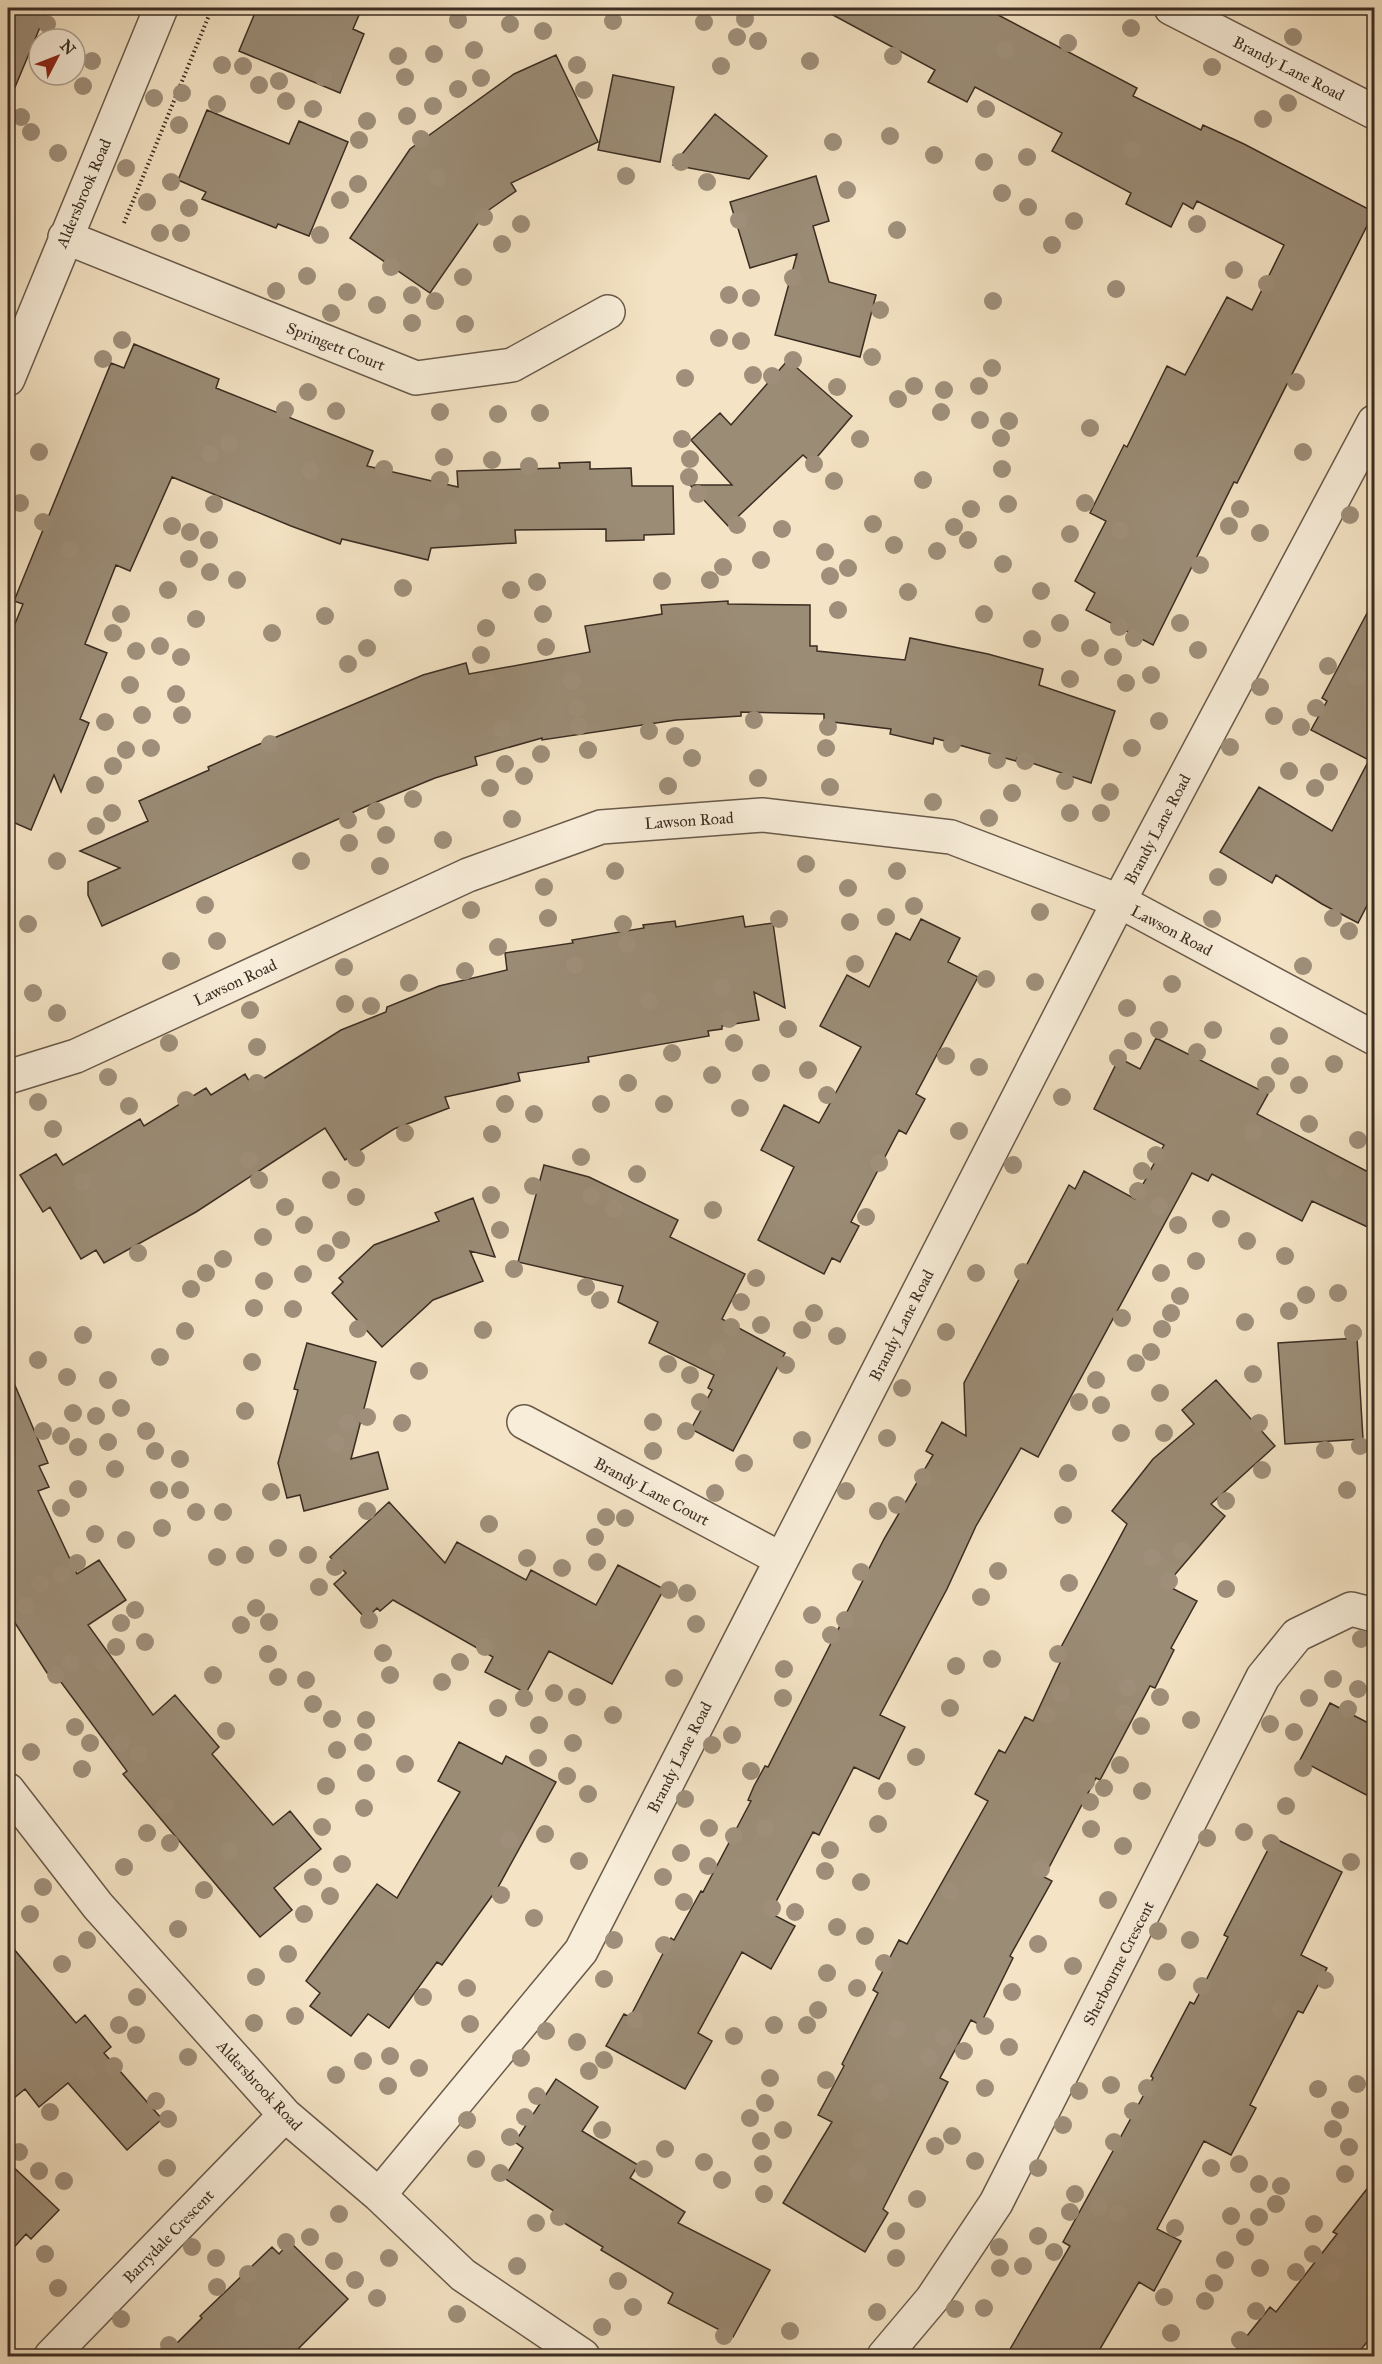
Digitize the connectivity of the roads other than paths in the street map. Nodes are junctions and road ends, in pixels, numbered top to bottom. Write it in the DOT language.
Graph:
graph roads {
  1 [pos="161,8"];
  2 [pos="1171,8"];
  3 [pos="1374,112"];
  4 [pos="65,237"];
  5 [pos="608,312"];
  6 [pos="8,379"];
  7 [pos="1374,422"];
  8 [pos="1119,901"];
  9 [pos="1374,1038"];
  10 [pos="8,1077"];
  11 [pos="524,1422"];
  12 [pos="781,1560"];
  13 [pos="1374,1615"];
  14 [pos="8,1791"];
  15 [pos="285,2115"];
  16 [pos="379,2195"];
  17 [pos="51,2356"];
  18 [pos="583,2356"];
  19 [pos="884,2356"];
  1 -- 4 [label="street, Aldersbrook Road"];
  2 -- 3 [label="street, Brandy Lane Road"];
  4 -- 5 [label="street, Springett Court"];
  4 -- 6 [label="street, Aldersbrook Road"];
  7 -- 8 [label="street, Brandy Lane Road"];
  8 -- 9 [label="street, Lawson Road"];
  8 -- 10 [label="street, Lawson Road"];
  8 -- 12 [label="street, Brandy Lane Road"];
  11 -- 12 [label="street, Brandy Lane Court"];
  12 -- 16 [label="street, Brandy Lane Road"];
  13 -- 19 [label="street, Sherbourne Crescent"];
  14 -- 15 [label="street, Aldersbrook Road"];
  15 -- 16 [label="street, Aldersbrook Road"];
  15 -- 17 [label="street, Barrydale Crescent"];
  16 -- 18 [label="street, Aldersbrook Road"];
}
